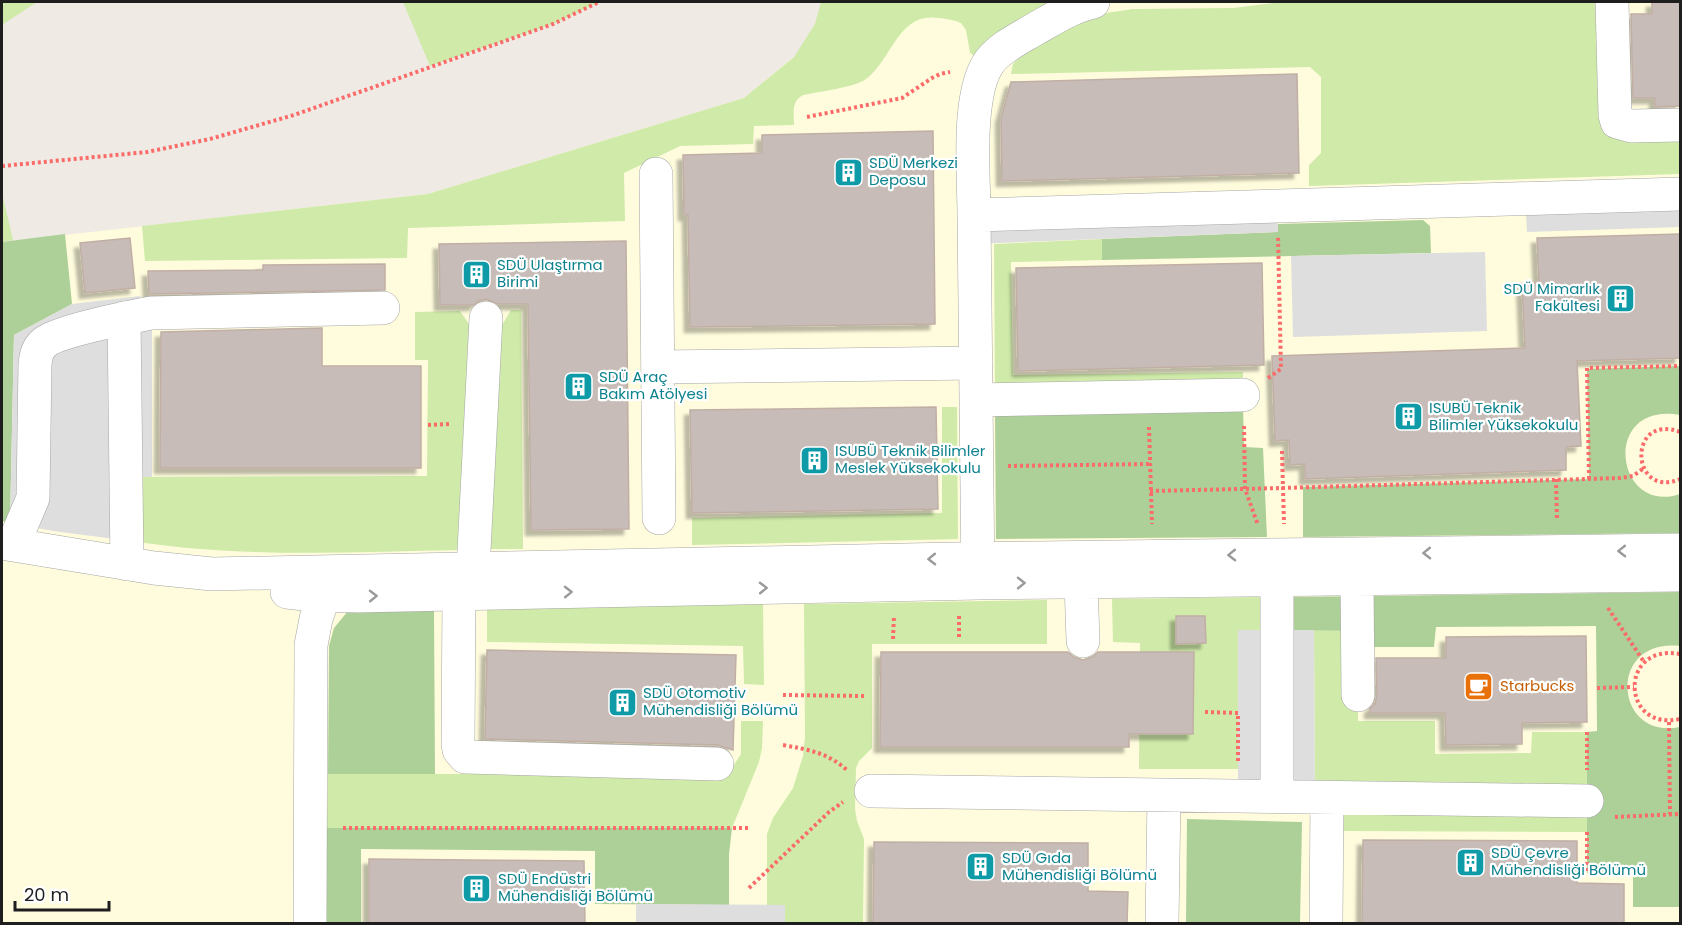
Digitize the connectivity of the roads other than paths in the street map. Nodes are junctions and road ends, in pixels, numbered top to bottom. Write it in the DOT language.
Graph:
graph roads {
  1 [pos="1094,2"];
  2 [pos="1612,2"];
  3 [pos="1680,125"];
  4 [pos="656,174"];
  5 [pos="1680,194"];
  6 [pos="974,215"];
  7 [pos="383,308"];
  8 [pos="124,318"];
  9 [pos="486,318"];
  10 [pos="976,363"];
  11 [pos="658,367"];
  12 [pos="1243,395"];
  13 [pos="976,400"];
  14 [pos="659,518"];
  15 [pos="14,550"];
  16 [pos="1680,550"];
  17 [pos="1279,554"];
  18 [pos="127,564"];
  19 [pos="978,571"];
  20 [pos="1680,576"];
  21 [pos="1357,579"];
  22 [pos="466,582"];
  23 [pos="1082,582"];
  24 [pos="327,584"];
  25 [pos="1083,641"];
  26 [pos="1358,695"];
  27 [pos="717,764"];
  28 [pos="871,791"];
  29 [pos="1164,796"];
  30 [pos="1277,797"];
  31 [pos="1327,798"];
  32 [pos="1599,810"];
  33 [pos="310,924"];
  34 [pos="1162,924"];
  35 [pos="1326,924"];
  1 -- 6 [label="street"];
  2 -- 3 [label="street"];
  4 -- 11 [label="street"];
  5 -- 6 [label="street"];
  6 -- 10 [label="street"];
  7 -- 8 [label="street"];
  8 -- 15 [label="street"];
  8 -- 18 [label="street"];
  9 -- 22 [label="street"];
  10 -- 11 [label="street"];
  10 -- 13 [label="street"];
  11 -- 14 [label="street"];
  12 -- 13 [label="street"];
  13 -- 19 [label="street"];
  15 -- 18 [label="street"];
  16 -- 17 [label="street, one-way"];
  17 -- 19 [label="street, one-way"];
  17 -- 21 [label="street"];
  17 -- 23 [label="street"];
  17 -- 30 [label="street"];
  18 -- 24 [label="street"];
  19 -- 22 [label="street"];
  19 -- 23 [label="street, one-way"];
  20 -- 21 [label="street"];
  21 -- 26 [label="street"];
  22 -- 24 [label="street"];
  22 -- 27 [label="street"];
  23 -- 25 [label="street"];
  24 -- 33 [label="street"];
  28 -- 29 [label="street"];
  29 -- 30 [label="street"];
  29 -- 34 [label="street"];
  30 -- 31 [label="street"];
  31 -- 32 [label="street"];
  31 -- 35 [label="street"];
}
